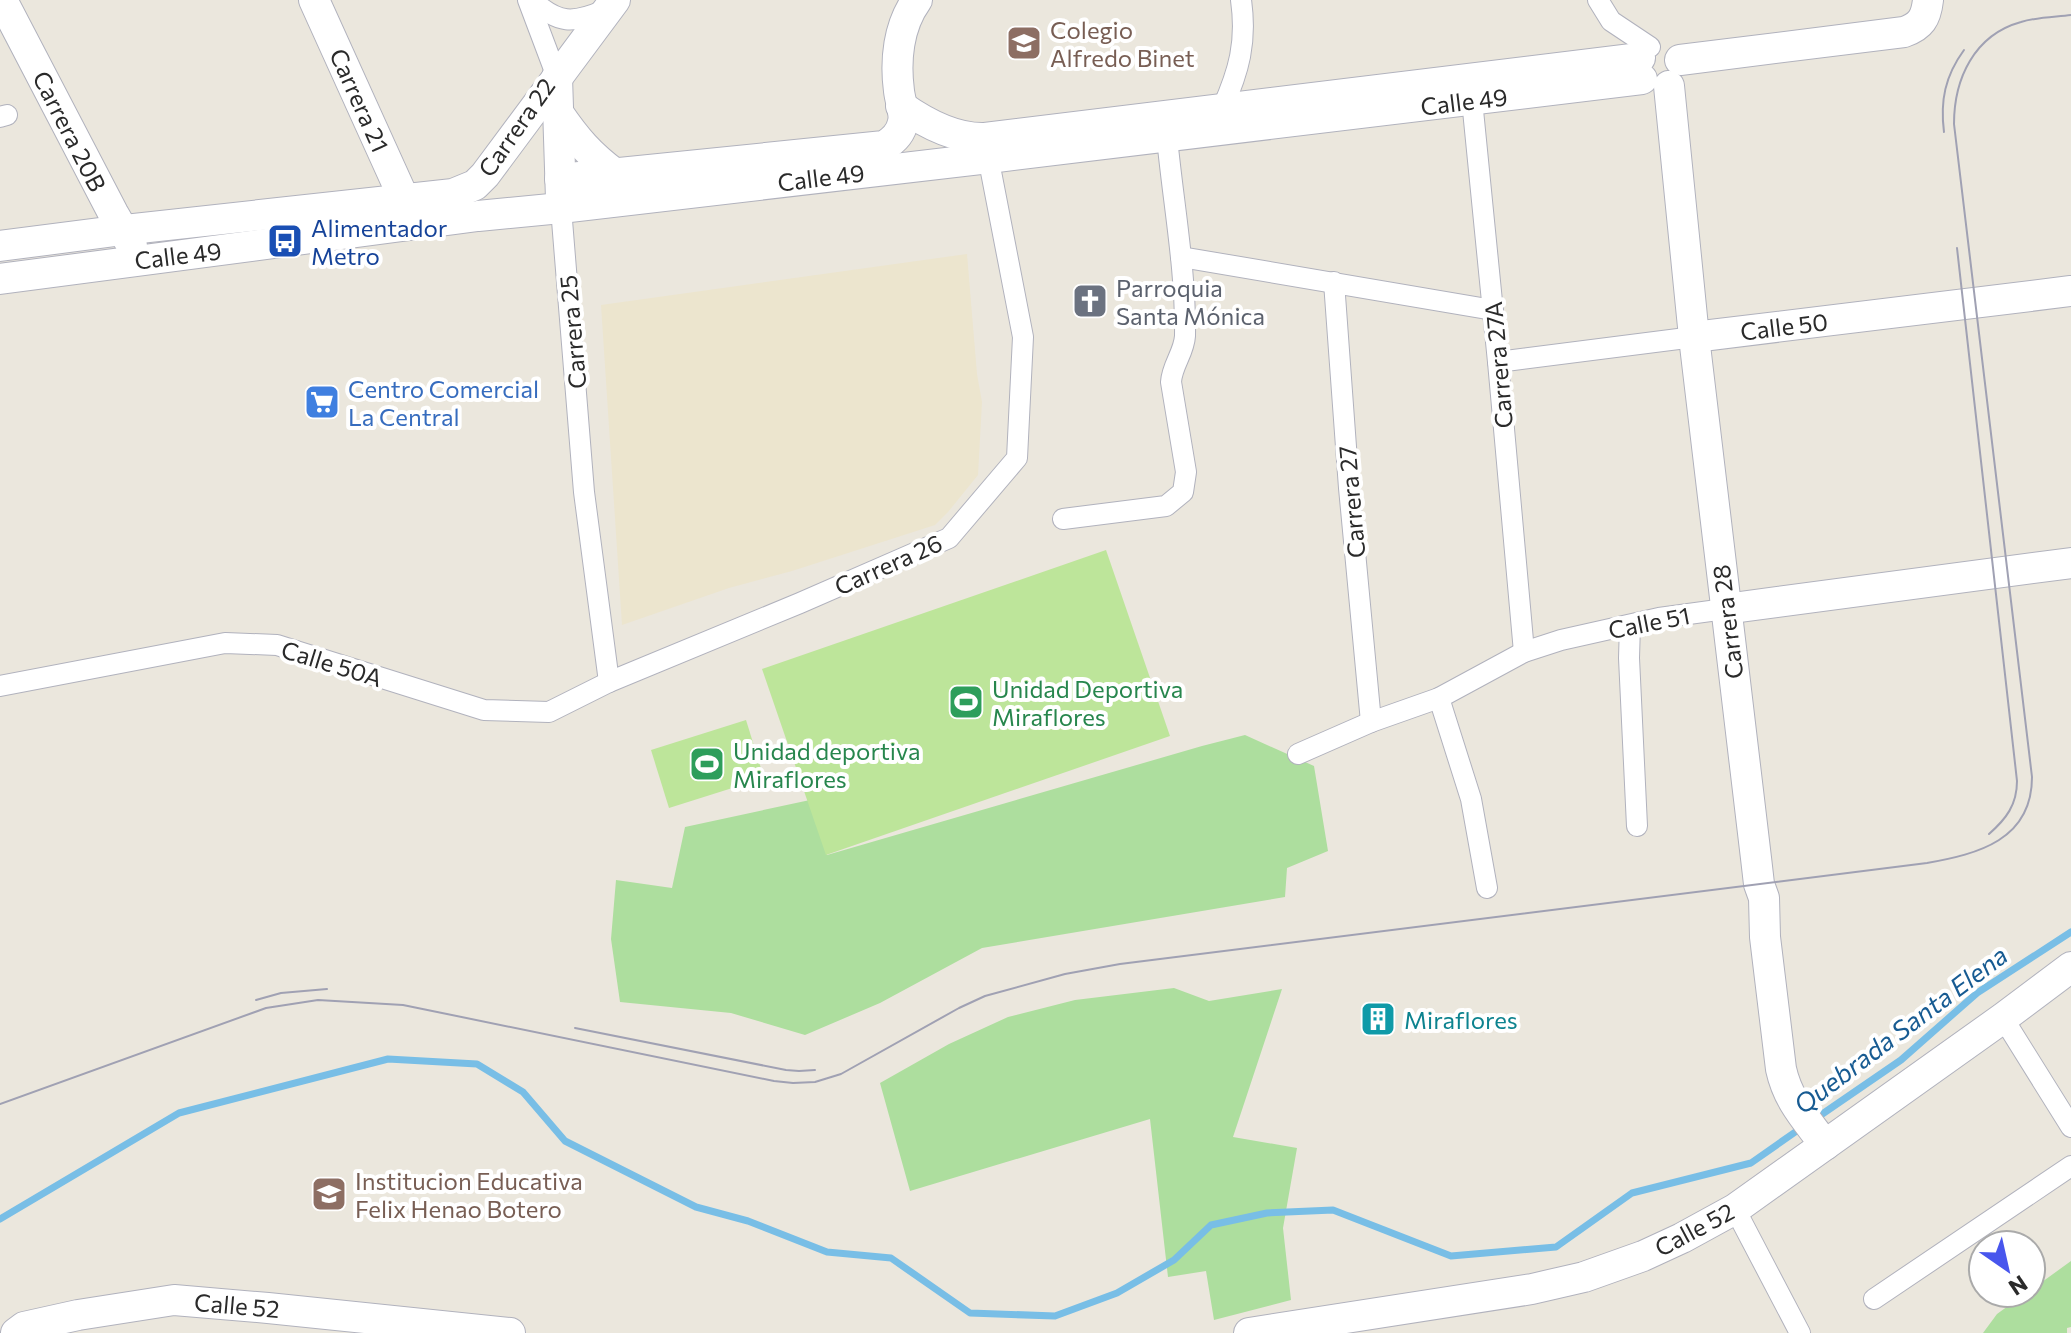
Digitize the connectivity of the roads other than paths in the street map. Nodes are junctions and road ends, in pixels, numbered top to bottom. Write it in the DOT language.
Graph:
graph roads {
  1 [pos="2,0"];
  2 [pos="314,0"];
  3 [pos="530,0"];
  4 [pos="917,0"];
  5 [pos="1241,0"];
  6 [pos="1598,0"];
  7 [pos="612,4"];
  8 [pos="1925,11"];
  9 [pos="1656,66"];
  10 [pos="557,77"];
  11 [pos="1471,89"];
  12 [pos="901,106"];
  13 [pos="1222,109"];
  14 [pos="559,114"];
  15 [pos="1166,126"];
  16 [pos="987,148"];
  17 [pos="622,172"];
  18 [pos="561,193"];
  19 [pos="453,194"];
  20 [pos="405,201"];
  21 [pos="123,230"];
  22 [pos="0,246"];
  23 [pos="1181,257"];
  24 [pos="140,260"];
  25 [pos="0,279"];
  26 [pos="1334,282"];
  27 [pos="2071,291"];
  28 [pos="1493,310"];
  29 [pos="1694,337"];
  30 [pos="1498,362"];
  31 [pos="1063,519"];
  32 [pos="2071,563"];
  33 [pos="1725,609"];
  34 [pos="1630,625"];
  35 [pos="1524,652"];
  36 [pos="609,682"];
  37 [pos="0,686"];
  38 [pos="1439,698"];
  39 [pos="1371,722"];
  40 [pos="1298,754"];
  41 [pos="1637,826"];
  42 [pos="1487,888"];
  43 [pos="2071,967"];
  44 [pos="2003,1018"];
  45 [pos="2071,1127"];
  46 [pos="1821,1140"];
  47 [pos="2071,1166"];
  48 [pos="1735,1209"];
  49 [pos="1874,1299"];
  50 [pos="24,1331"];
  51 [pos="510,1333"];
  52 [pos="1249,1333"];
  53 [pos="1800,1333"];
  1 -- 21 [label="main road, Carrera 20B"];
  2 -- 20 [label="main road, Carrera 21"];
  3 -- 7 [label="street, Carrera 22"];
  3 -- 10 [label="street, Carrera 22"];
  4 -- 12 [label="main road"];
  5 -- 13 [label="street"];
  6 -- 9 [label="street"];
  7 -- 10 [label="main road"];
  8 -- 9 [label="main road, Calle 49"];
  9 -- 11 [label="main road, Calle 49"];
  9 -- 29 [label="main road, Carrera 28"];
  10 -- 14 [label="main road, Carrera 25"];
  10 -- 19 [label="main road, Carrera 22"];
  11 -- 13 [label="main road, Calle 49"];
  11 -- 15 [label="main road, Calle 49"];
  11 -- 28 [label="street, Carrera 27A"];
  12 -- 16 [label="main road, Calle 49"];
  12 -- 17 [label="main road, Calle 49"];
  13 -- 15 [label="main road, Calle 49"];
  14 -- 17 [label="main road"];
  14 -- 18 [label="main road, Carrera 25"];
  15 -- 16 [label="main road, Calle 49"];
  15 -- 23 [label="street"];
  16 -- 18 [label="main road, Calle 49"];
  16 -- 36 [label="street, Carrera 26"];
  17 -- 18 [label="main road, Calle 49"];
  18 -- 24 [label="main road, Calle 49"];
  18 -- 36 [label="street, Carrera 25"];
  19 -- 20 [label="main road, Calle 49"];
  20 -- 21 [label="main road, Calle 49"];
  21 -- 22 [label="main road, Calle 49"];
  21 -- 24 [label="main road, Carrera 20B"];
  23 -- 26 [label="street"];
  23 -- 31 [label="street"];
  24 -- 25 [label="main road, Calle 49"];
  26 -- 28 [label="street"];
  26 -- 39 [label="street, Carrera 27"];
  27 -- 29 [label="main road, Calle 50"];
  28 -- 30 [label="street, Carrera 27A"];
  29 -- 30 [label="street, Calle 50"];
  29 -- 33 [label="main road, Carrera 28"];
  30 -- 35 [label="street, Carrera 27A"];
  32 -- 33 [label="main road, Calle 51"];
  33 -- 34 [label="street, Calle 51"];
  33 -- 46 [label="main road, Carrera 28"];
  34 -- 35 [label="street, Calle 51"];
  34 -- 41 [label="street"];
  35 -- 38 [label="street, Calle 51"];
  36 -- 37 [label="street, Calle 50A"];
  38 -- 39 [label="street, Calle 51"];
  38 -- 42 [label="street"];
  39 -- 40 [label="street, Calle 51"];
  43 -- 44 [label="main road, Calle 52"];
  44 -- 45 [label="street"];
  44 -- 46 [label="main road, Calle 52"];
  46 -- 48 [label="main road, Calle 52"];
  47 -- 49 [label="street"];
  48 -- 52 [label="main road, Calle 52"];
  48 -- 53 [label="street"];
  50 -- 51 [label="main road, Calle 52"];
}
